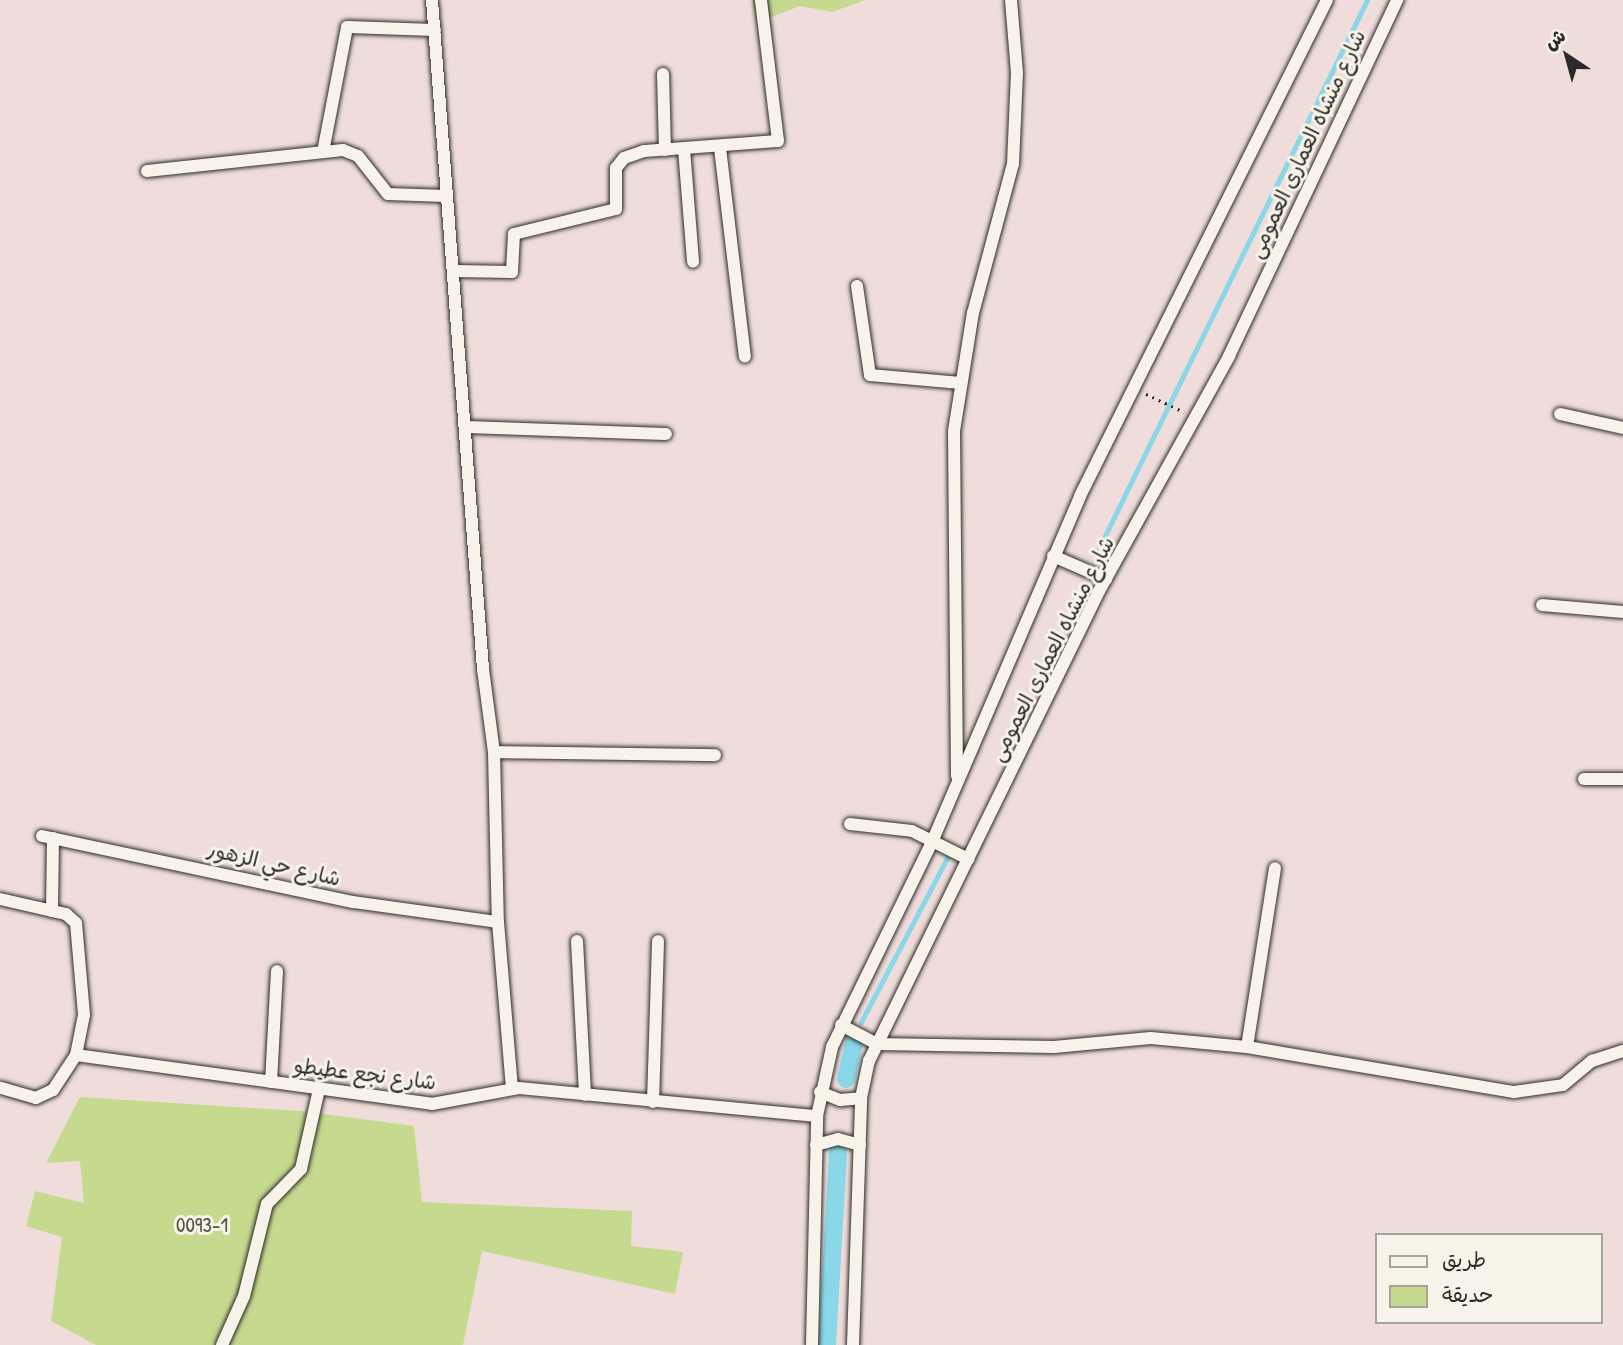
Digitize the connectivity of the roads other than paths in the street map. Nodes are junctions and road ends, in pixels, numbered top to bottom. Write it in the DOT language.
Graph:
graph roads {
  1 [pos="432,0"];
  2 [pos="761,0"];
  3 [pos="1010,0"];
  4 [pos="1327,0"];
  5 [pos="1397,0"];
  6 [pos="435,30"];
  7 [pos="663,74"];
  8 [pos="720,148"];
  9 [pos="684,149"];
  10 [pos="665,150"];
  11 [pos="323,152"];
  12 [pos="147,171"];
  13 [pos="446,196"];
  14 [pos="694,262"];
  15 [pos="455,271"];
  16 [pos="857,286"];
  17 [pos="745,357"];
  18 [pos="961,383"];
  19 [pos="1560,414"];
  20 [pos="466,427"];
  21 [pos="1623,428"];
  22 [pos="666,434"];
  23 [pos="1054,556"];
  24 [pos="1106,579"];
  25 [pos="1542,605"];
  26 [pos="1623,612"];
  27 [pos="494,752"];
  28 [pos="715,755"];
  29 [pos="1584,779"];
  30 [pos="1623,779"];
  31 [pos="957,784"];
  32 [pos="850,824"];
  33 [pos="932,842"];
  34 [pos="968,859"];
  35 [pos="1275,868"];
  36 [pos="0,899"];
  37 [pos="52,911"];
  38 [pos="498,922"];
  39 [pos="576,941"];
  40 [pos="658,941"];
  41 [pos="277,971"];
  42 [pos="841,1025"];
  43 [pos="877,1044"];
  44 [pos="1247,1047"];
  45 [pos="1623,1051"];
  46 [pos="76,1055"];
  47 [pos="271,1082"];
  48 [pos="0,1088"];
  49 [pos="319,1088"];
  50 [pos="512,1088"];
  51 [pos="820,1092"];
  52 [pos="585,1095"];
  53 [pos="861,1098"];
  54 [pos="653,1102"];
  55 [pos="817,1116"];
  56 [pos="816,1145"];
  57 [pos="860,1145"];
  58 [pos="226,1345"];
  59 [pos="812,1345"];
  60 [pos="853,1345"];
  1 -- 6 [label="street"];
  2 -- 8 [label="street"];
  3 -- 18 [label="street"];
  4 -- 23 [label="street, شارع منشاه العمارى العمومى"];
  5 -- 24 [label="street, شارع منشاه العمارى العمومى"];
  6 -- 11 [label="street"];
  6 -- 13 [label="street"];
  7 -- 10 [label="street"];
  8 -- 9 [label="street"];
  8 -- 17 [label="street"];
  9 -- 10 [label="street"];
  9 -- 14 [label="street"];
  10 -- 15 [label="street"];
  11 -- 12 [label="street"];
  11 -- 13 [label="street"];
  13 -- 15 [label="street"];
  15 -- 20 [label="street"];
  16 -- 18 [label="street"];
  18 -- 31 [label="street"];
  19 -- 21 [label="street"];
  20 -- 22 [label="street"];
  20 -- 27 [label="street"];
  23 -- 24 [label="street"];
  23 -- 31 [label="street, شارع منشاه العمارى العمومى"];
  24 -- 34 [label="street, شارع منشاه العمارى العمومى"];
  25 -- 26 [label="street"];
  27 -- 28 [label="street"];
  27 -- 38 [label="street"];
  29 -- 30 [label="street"];
  31 -- 33 [label="street, شارع منشاه العمارى العمومى"];
  32 -- 33 [label="street"];
  33 -- 34 [label="street"];
  33 -- 42 [label="street, شارع منشاه العمارى العمومى"];
  34 -- 43 [label="street, شارع منشاه العمارى العمومى"];
  35 -- 44 [label="street"];
  36 -- 37 [label="street"];
  37 -- 38 [label="street, شارع حي الزهور"];
  37 -- 46 [label="street"];
  38 -- 50 [label="street"];
  39 -- 52 [label="street"];
  40 -- 54 [label="street"];
  41 -- 47 [label="street"];
  42 -- 43 [label="street"];
  42 -- 51 [label="street, شارع منشاه العمارى العمومى"];
  43 -- 44 [label="street"];
  43 -- 53 [label="street, شارع منشاه العمارى العمومى"];
  44 -- 45 [label="street"];
  46 -- 47 [label="street, شارع نجع عطيطو"];
  46 -- 48 [label="street"];
  47 -- 49 [label="street, شارع نجع عطيطو"];
  49 -- 50 [label="street, شارع نجع عطيطو"];
  49 -- 58 [label="street"];
  50 -- 52 [label="street, شارع نجع عطيطو"];
  51 -- 53 [label="street"];
  51 -- 55 [label="street, شارع منشاه العمارى العمومى"];
  52 -- 54 [label="street, شارع نجع عطيطو"];
  53 -- 57 [label="street, شارع منشاه العمارى العمومى"];
  54 -- 55 [label="street, شارع نجع عطيطو"];
  55 -- 56 [label="street, شارع منشاه العمارى العمومى"];
  56 -- 57 [label="street"];
  56 -- 59 [label="street, شارع منشاه العمارى العمومى"];
  57 -- 60 [label="street, شارع منشاه العمارى العمومى"];
}
